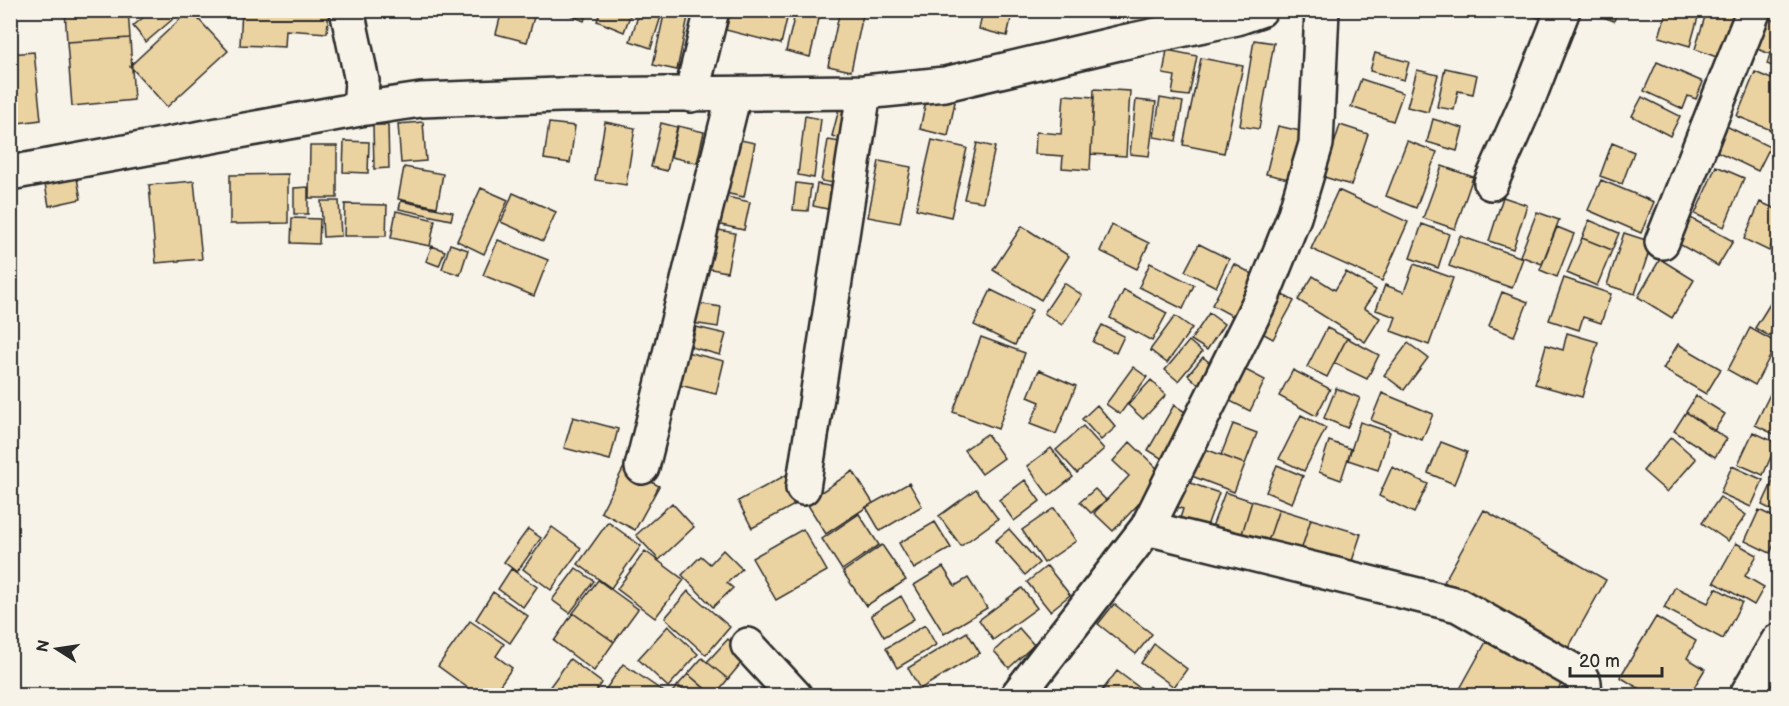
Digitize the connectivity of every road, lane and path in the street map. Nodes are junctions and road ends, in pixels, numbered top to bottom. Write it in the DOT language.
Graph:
graph roads {
  1 [pos="347,10"];
  2 [pos="712,10"];
  3 [pos="1260,10"];
  4 [pos="1322,10"];
  5 [pos="1563,10"];
  6 [pos="1754,10"];
  7 [pos="864,92"];
  8 [pos="734,94"];
  9 [pos="691,95"];
  10 [pos="360,109"];
  11 [pos="10,174"];
  12 [pos="1491,183"];
  13 [pos="1662,242"];
  14 [pos="642,467"];
  15 [pos="803,488"];
  16 [pos="1147,528"];
  17 [pos="1779,641"];
  18 [pos="748,645"];
  19 [pos="795,696"];
  20 [pos="1017,696"];
  21 [pos="1585,696"];
  22 [pos="1746,696"];
  1 -- 10 [label="street"];
  2 -- 9 [label="street"];
  3 -- 7 [label="street"];
  4 -- 16 [label="street"];
  5 -- 12 [label="street"];
  6 -- 13 [label="street"];
  7 -- 8 [label="street"];
  7 -- 15 [label="street"];
  8 -- 9 [label="street"];
  8 -- 14 [label="street"];
  9 -- 10 [label="street"];
  10 -- 11 [label="street"];
  16 -- 20 [label="street"];
  16 -- 21 [label="street"];
  17 -- 22 [label="street"];
  18 -- 19 [label="street"];
}
